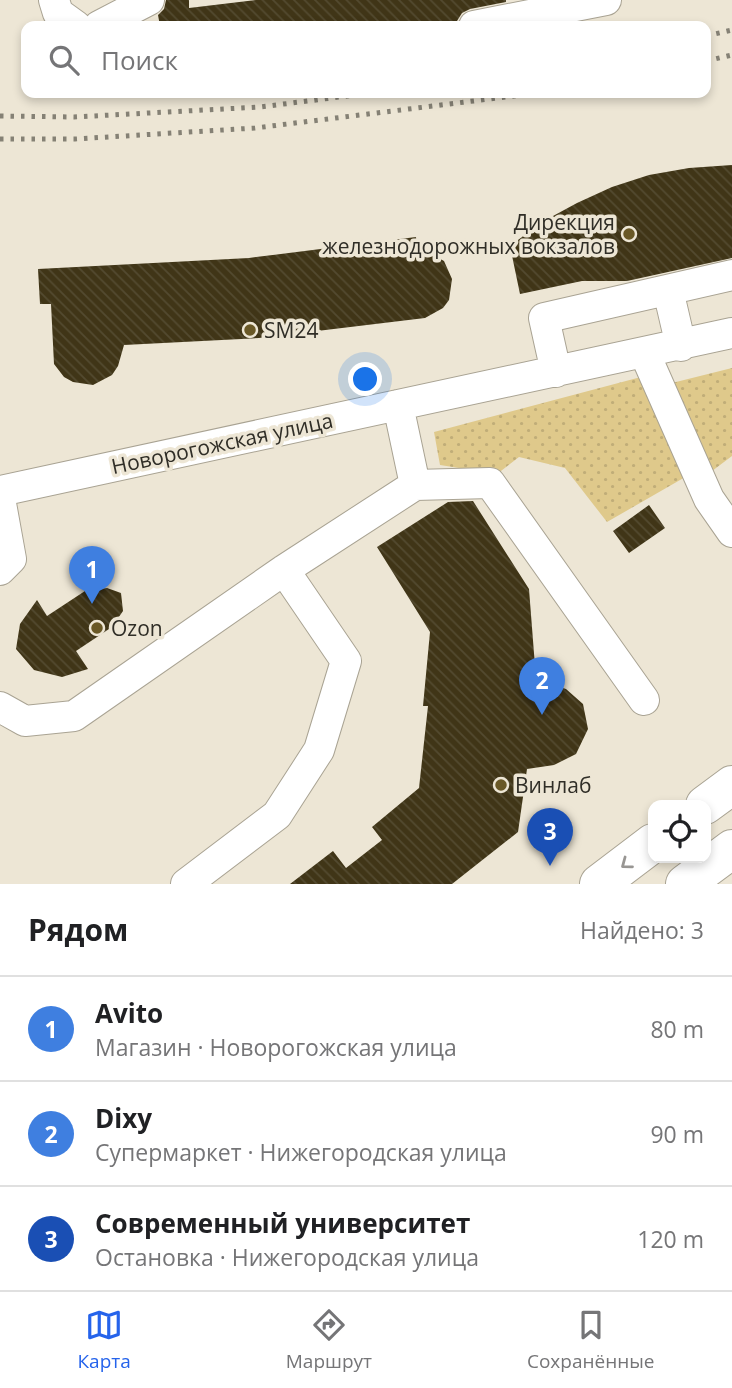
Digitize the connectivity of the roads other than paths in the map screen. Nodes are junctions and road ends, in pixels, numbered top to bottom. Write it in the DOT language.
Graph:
graph roads {
  1 [pos="54,0"];
  2 [pos="149,0"];
  3 [pos="606,0"];
  4 [pos="69,21"];
  5 [pos="109,21"];
  6 [pos="499,21"];
  7 [pos="732,275"];
  8 [pos="668,290"];
  9 [pos="732,333"];
  10 [pos="681,346"];
  11 [pos="645,354"];
  12 [pos="556,372"];
  13 [pos="398,405"];
  14 [pos="415,485"];
  15 [pos="0,491"];
  16 [pos="0,498"];
  17 [pos="732,532"];
  18 [pos="0,570"];
  19 [pos="284,570"];
  20 [pos="644,700"];
  21 [pos="0,707"];
  22 [pos="732,785"];
  23 [pos="711,801"];
  24 [pos="648,848"];
  25 [pos="732,849"];
  26 [pos="186,884"];
  27 [pos="598,884"];
  28 [pos="685,884"];
  1 -- 4 [label="street"];
  2 -- 5 [label="street"];
  3 -- 6 [label="street"];
  7 -- 8 [label="street"];
  8 -- 10 [label="street"];
  8 -- 12 [label="street"];
  9 -- 10 [label="street, Новорогожская улица"];
  10 -- 11 [label="street, Новорогожская улица"];
  11 -- 12 [label="street, Новорогожская улица"];
  11 -- 17 [label="street"];
  12 -- 13 [label="street, Новорогожская улица"];
  13 -- 14 [label="street"];
  13 -- 15 [label="street, Новорогожская улица"];
  14 -- 19 [label="street"];
  14 -- 20 [label="street"];
  16 -- 18 [label="street"];
  19 -- 21 [label="street"];
  19 -- 26 [label="street"];
  22 -- 23 [label="main road"];
  24 -- 27 [label="main road, one-way"];
  25 -- 28 [label="main road"];
}
